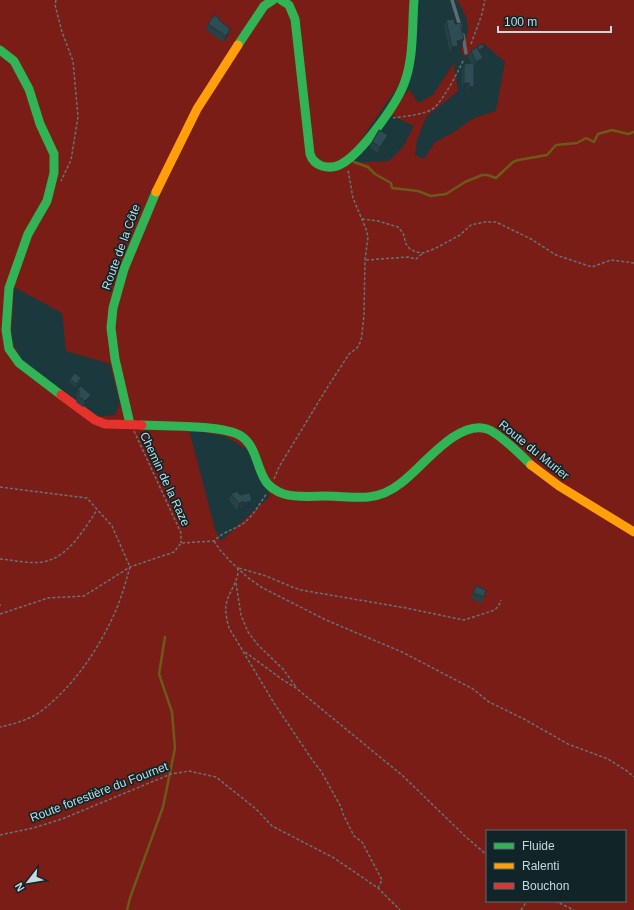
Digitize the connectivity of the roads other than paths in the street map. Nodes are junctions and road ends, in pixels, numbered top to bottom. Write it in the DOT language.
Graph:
graph roads {
  1 [pos="273,0"];
  2 [pos="283,0"];
  3 [pos="414,0"];
  4 [pos="452,0"];
  5 [pos="0,50"];
  6 [pos="466,53"];
  7 [pos="130,424"];
  8 [pos="634,532"];
  1 -- 7 [label="street, Route de la Côte"];
  2 -- 3 [label="street"];
  4 -- 6 [label="lane"];
  5 -- 7 [label="street"];
  7 -- 8 [label="street, Route du Murier"];
}
